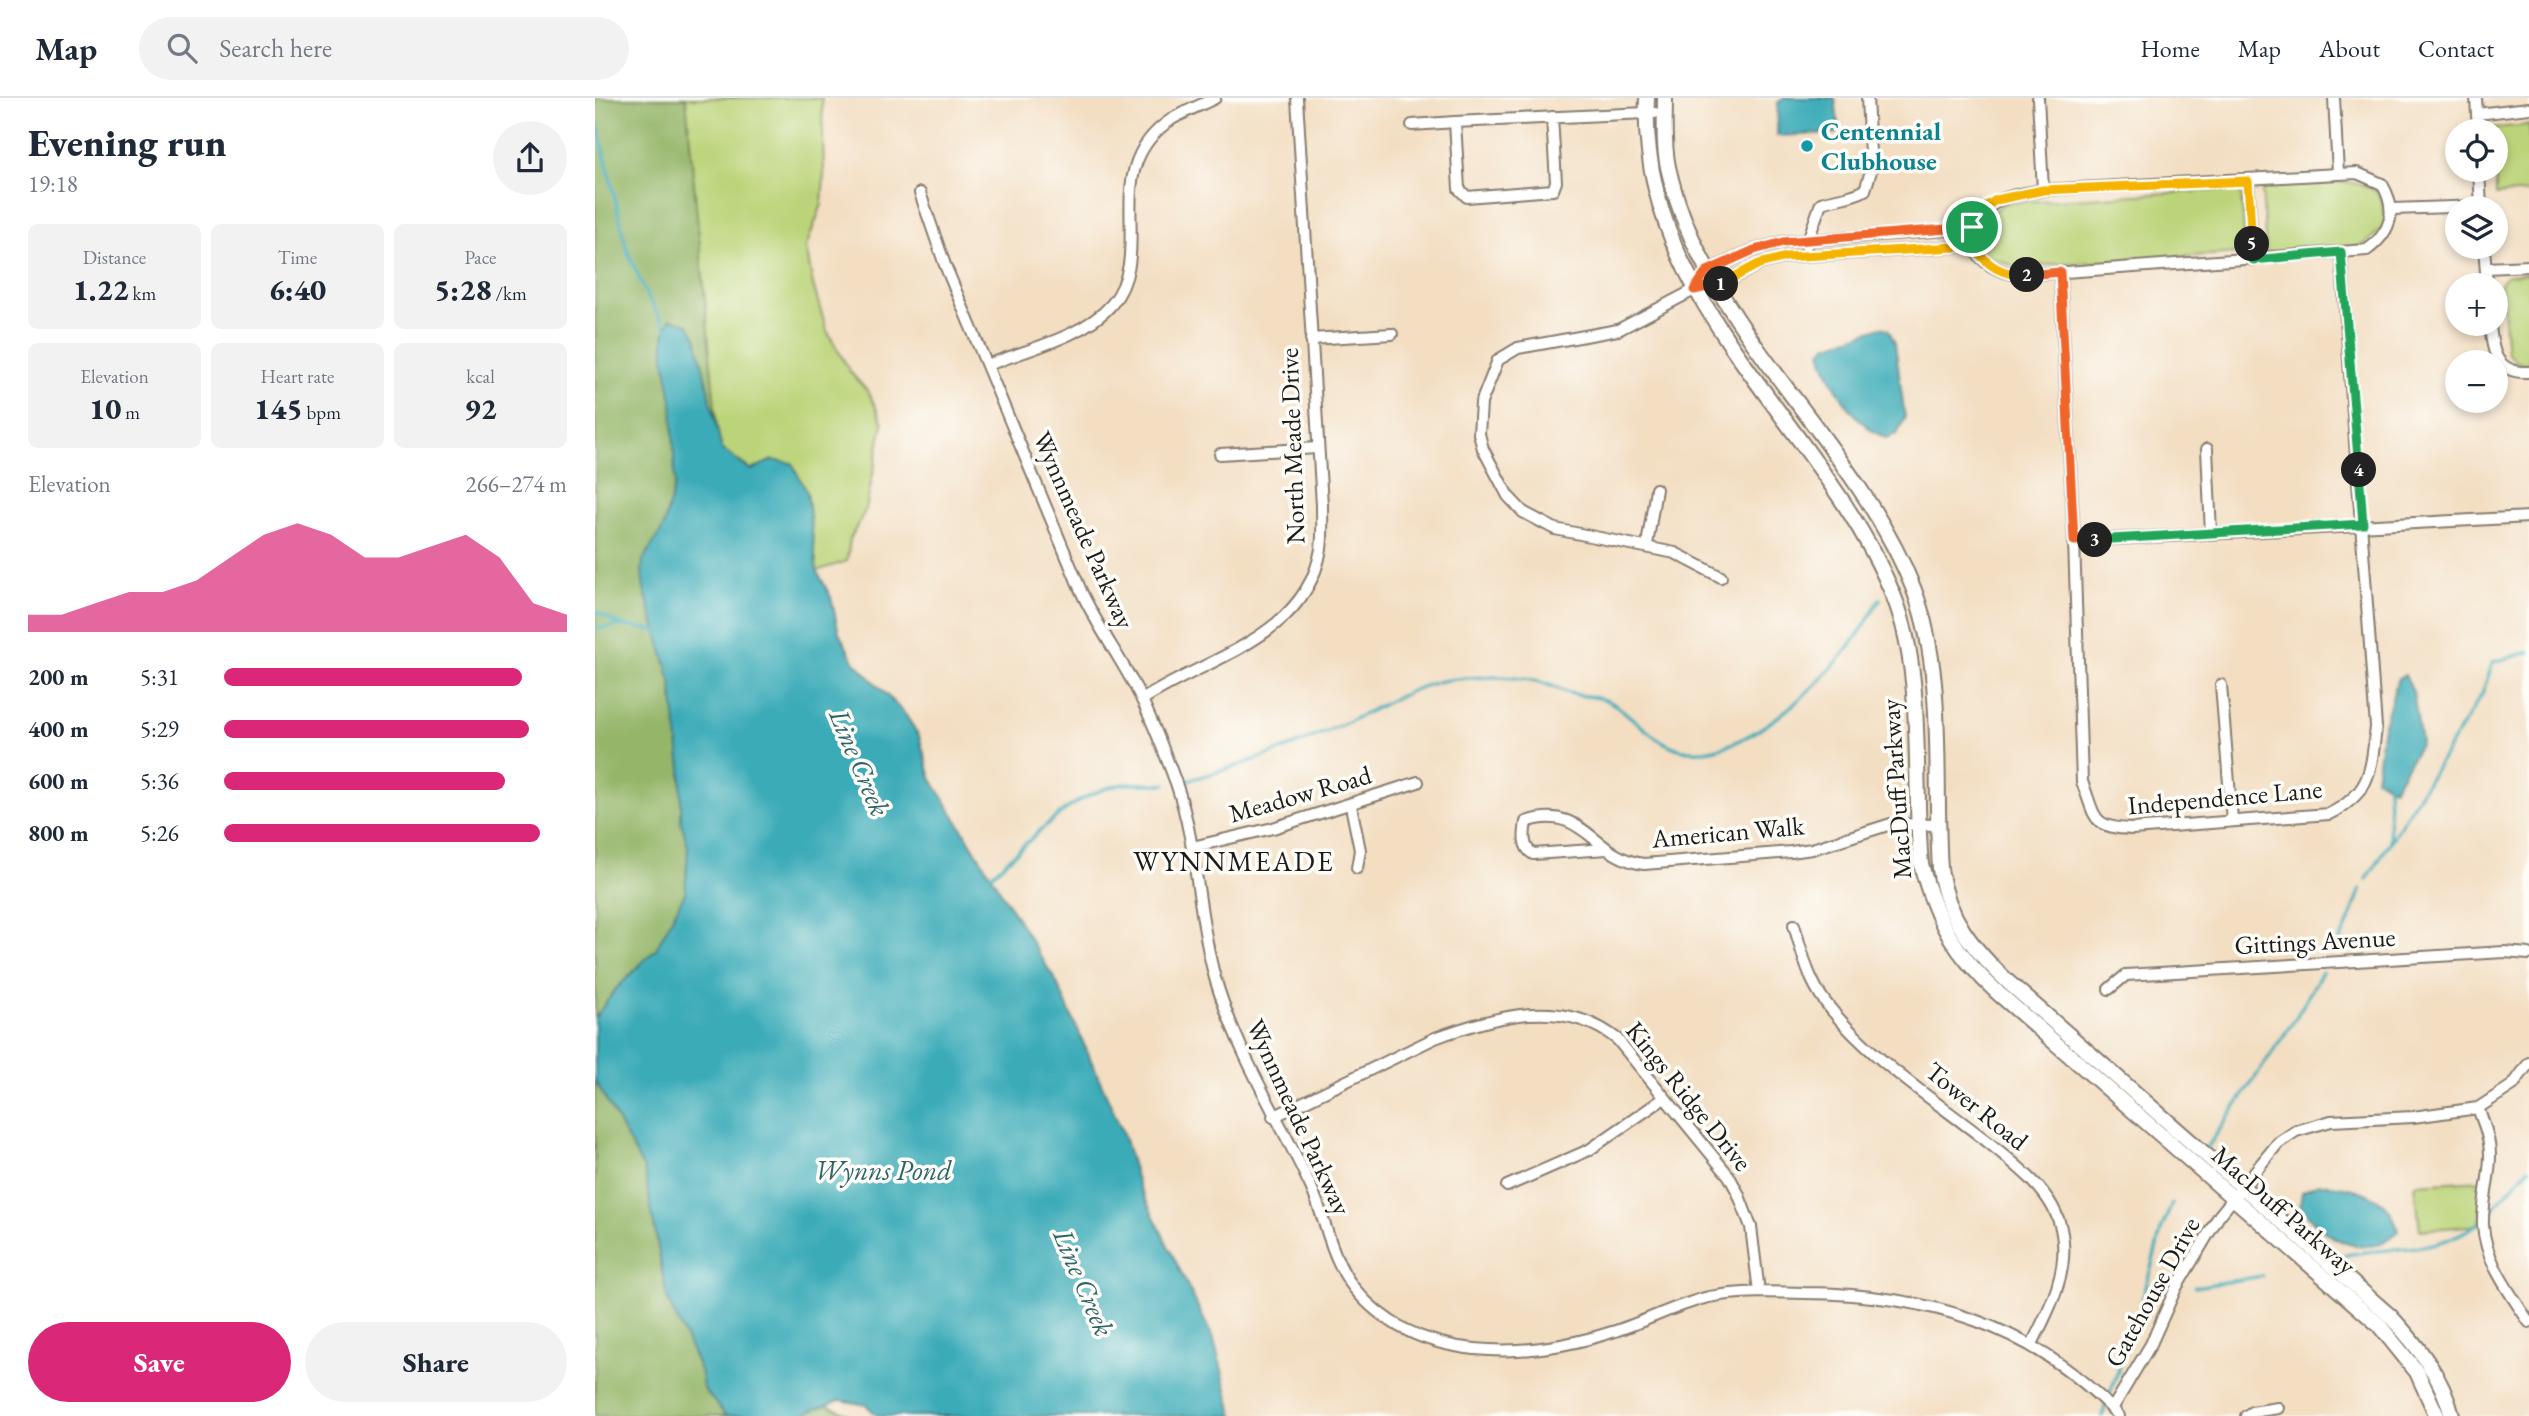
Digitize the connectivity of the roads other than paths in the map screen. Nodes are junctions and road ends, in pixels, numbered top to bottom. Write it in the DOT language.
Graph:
graph roads {
  1 [pos="1215,98"];
  2 [pos="1297,98"];
  3 [pos="1665,98"];
  4 [pos="1867,98"];
  5 [pos="2038,98"];
  6 [pos="2334,98"];
  7 [pos="2476,98"];
  8 [pos="1647,105"];
  9 [pos="2529,108"];
  10 [pos="1665,114"];
  11 [pos="2477,114"];
  12 [pos="1552,117"];
  13 [pos="2477,119"];
  14 [pos="1455,122"];
  15 [pos="1412,125"];
  16 [pos="2337,173"];
  17 [pos="2248,181"];
  18 [pos="2043,190"];
  19 [pos="920,193"];
  20 [pos="2445,208"];
  21 [pos="2392,209"];
  22 [pos="1972,227"];
  23 [pos="1806,241"];
  24 [pos="1973,246"];
  25 [pos="2341,252"];
  26 [pos="1806,256"];
  27 [pos="2485,259"];
  28 [pos="2253,260"];
  29 [pos="2529,266"];
  30 [pos="2486,268"];
  31 [pos="1707,271"];
  32 [pos="2060,272"];
  33 [pos="2486,273"];
  34 [pos="1716,287"];
  35 [pos="1694,290"];
  36 [pos="1392,334"];
  37 [pos="2491,336"];
  38 [pos="1311,339"];
  39 [pos="988,365"];
  40 [pos="2529,372"];
  41 [pos="1317,448"];
  42 [pos="2207,449"];
  43 [pos="1220,454"];
  44 [pos="1656,489"];
  45 [pos="2529,517"];
  46 [pos="2363,524"];
  47 [pos="2211,533"];
  48 [pos="2074,541"];
  49 [pos="1647,545"];
  50 [pos="1721,577"];
  51 [pos="2221,685"];
  52 [pos="1142,700"];
  53 [pos="1418,782"];
  54 [pos="1350,806"];
  55 [pos="2232,820"];
  56 [pos="1917,824"];
  57 [pos="1937,825"];
  58 [pos="1192,847"];
  59 [pos="1607,849"];
  60 [pos="1357,868"];
  61 [pos="1794,925"];
  62 [pos="2529,954"];
  63 [pos="2109,989"];
  64 [pos="2529,1063"];
  65 [pos="1663,1099"];
  66 [pos="2479,1108"];
  67 [pos="1273,1117"];
  68 [pos="1507,1186"];
  69 [pos="2239,1194"];
  70 [pos="1759,1292"];
  71 [pos="2529,1322"];
  72 [pos="2032,1344"];
  73 [pos="2278,1408"];
  74 [pos="2116,1413"];
  75 [pos="2246,1416"];
  76 [pos="2437,1416"];
  77 [pos="2452,1416"];
  1 -- 39 [label="street"];
  2 -- 38 [label="street, North Meade Drive"];
  3 -- 10 [label="street, MacDuff Parkway"];
  4 -- 23 [label="street"];
  5 -- 18 [label="street"];
  6 -- 16 [label="street"];
  7 -- 11 [label="street"];
  8 -- 10 [label="street"];
  8 -- 12 [label="street"];
  8 -- 35 [label="street, MacDuff Parkway"];
  9 -- 11 [label="street"];
  10 -- 31 [label="street, MacDuff Parkway"];
  11 -- 13 [label="street"];
  12 -- 14 [label="street"];
  12 -- 14 [label="street"];
  14 -- 15 [label="street"];
  16 -- 17 [label="street"];
  16 -- 21 [label="street"];
  17 -- 18 [label="street"];
  17 -- 28 [label="street"];
  18 -- 22 [label="street"];
  19 -- 39 [label="street, Wynnmeade Parkway"];
  20 -- 21 [label="street"];
  21 -- 25 [label="street"];
  22 -- 23 [label="street"];
  22 -- 24 [label="street"];
  23 -- 26 [label="street"];
  23 -- 31 [label="street"];
  24 -- 26 [label="street"];
  24 -- 32 [label="street"];
  25 -- 28 [label="street"];
  25 -- 46 [label="street, Independence Lane"];
  26 -- 34 [label="street"];
  27 -- 30 [label="street"];
  28 -- 32 [label="street"];
  29 -- 30 [label="street"];
  30 -- 33 [label="street"];
  31 -- 34 [label="street, MacDuff Parkway"];
  31 -- 35 [label="street"];
  32 -- 48 [label="street, Independence Lane"];
  34 -- 35 [label="street"];
  34 -- 57 [label="street, MacDuff Parkway"];
  35 -- 49 [label="street"];
  35 -- 56 [label="street, MacDuff Parkway"];
  36 -- 38 [label="street"];
  37 -- 40 [label="street"];
  38 -- 41 [label="street, North Meade Drive"];
  39 -- 52 [label="street, Wynnmeade Parkway"];
  41 -- 43 [label="street"];
  41 -- 52 [label="street, North Meade Drive"];
  42 -- 47 [label="street"];
  44 -- 49 [label="street"];
  45 -- 46 [label="street"];
  46 -- 47 [label="street"];
  46 -- 55 [label="street, Independence Lane"];
  47 -- 48 [label="street"];
  48 -- 55 [label="street, Independence Lane"];
  49 -- 50 [label="street"];
  51 -- 55 [label="street"];
  52 -- 58 [label="street, Wynnmeade Parkway"];
  53 -- 54 [label="street, Meadow Road"];
  54 -- 58 [label="street, Meadow Road"];
  54 -- 60 [label="street"];
  56 -- 57 [label="street, American Walk"];
  56 -- 59 [label="street, American Walk"];
  56 -- 69 [label="street, MacDuff Parkway"];
  57 -- 69 [label="street, MacDuff Parkway"];
  58 -- 67 [label="street, Wynnmeade Parkway"];
  59 -- 59 [label="street, American Walk"];
  61 -- 72 [label="street, Tower Road"];
  62 -- 63 [label="street, Gittings Avenue"];
  64 -- 66 [label="street"];
  65 -- 67 [label="street, Kings Ridge Drive"];
  65 -- 68 [label="street"];
  65 -- 70 [label="street, Kings Ridge Drive"];
  66 -- 69 [label="street, Gatehouse Drive"];
  66 -- 71 [label="street"];
  67 -- 70 [label="street, Wynnmeade Parkway"];
  69 -- 74 [label="street, Gatehouse Drive"];
  69 -- 76 [label="street, MacDuff Parkway"];
  69 -- 77 [label="street, MacDuff Parkway"];
  70 -- 72 [label="street, Wynnmeade Parkway"];
  72 -- 74 [label="street, Wynnmeade Parkway"];
  73 -- 75 [label="street"];
}
